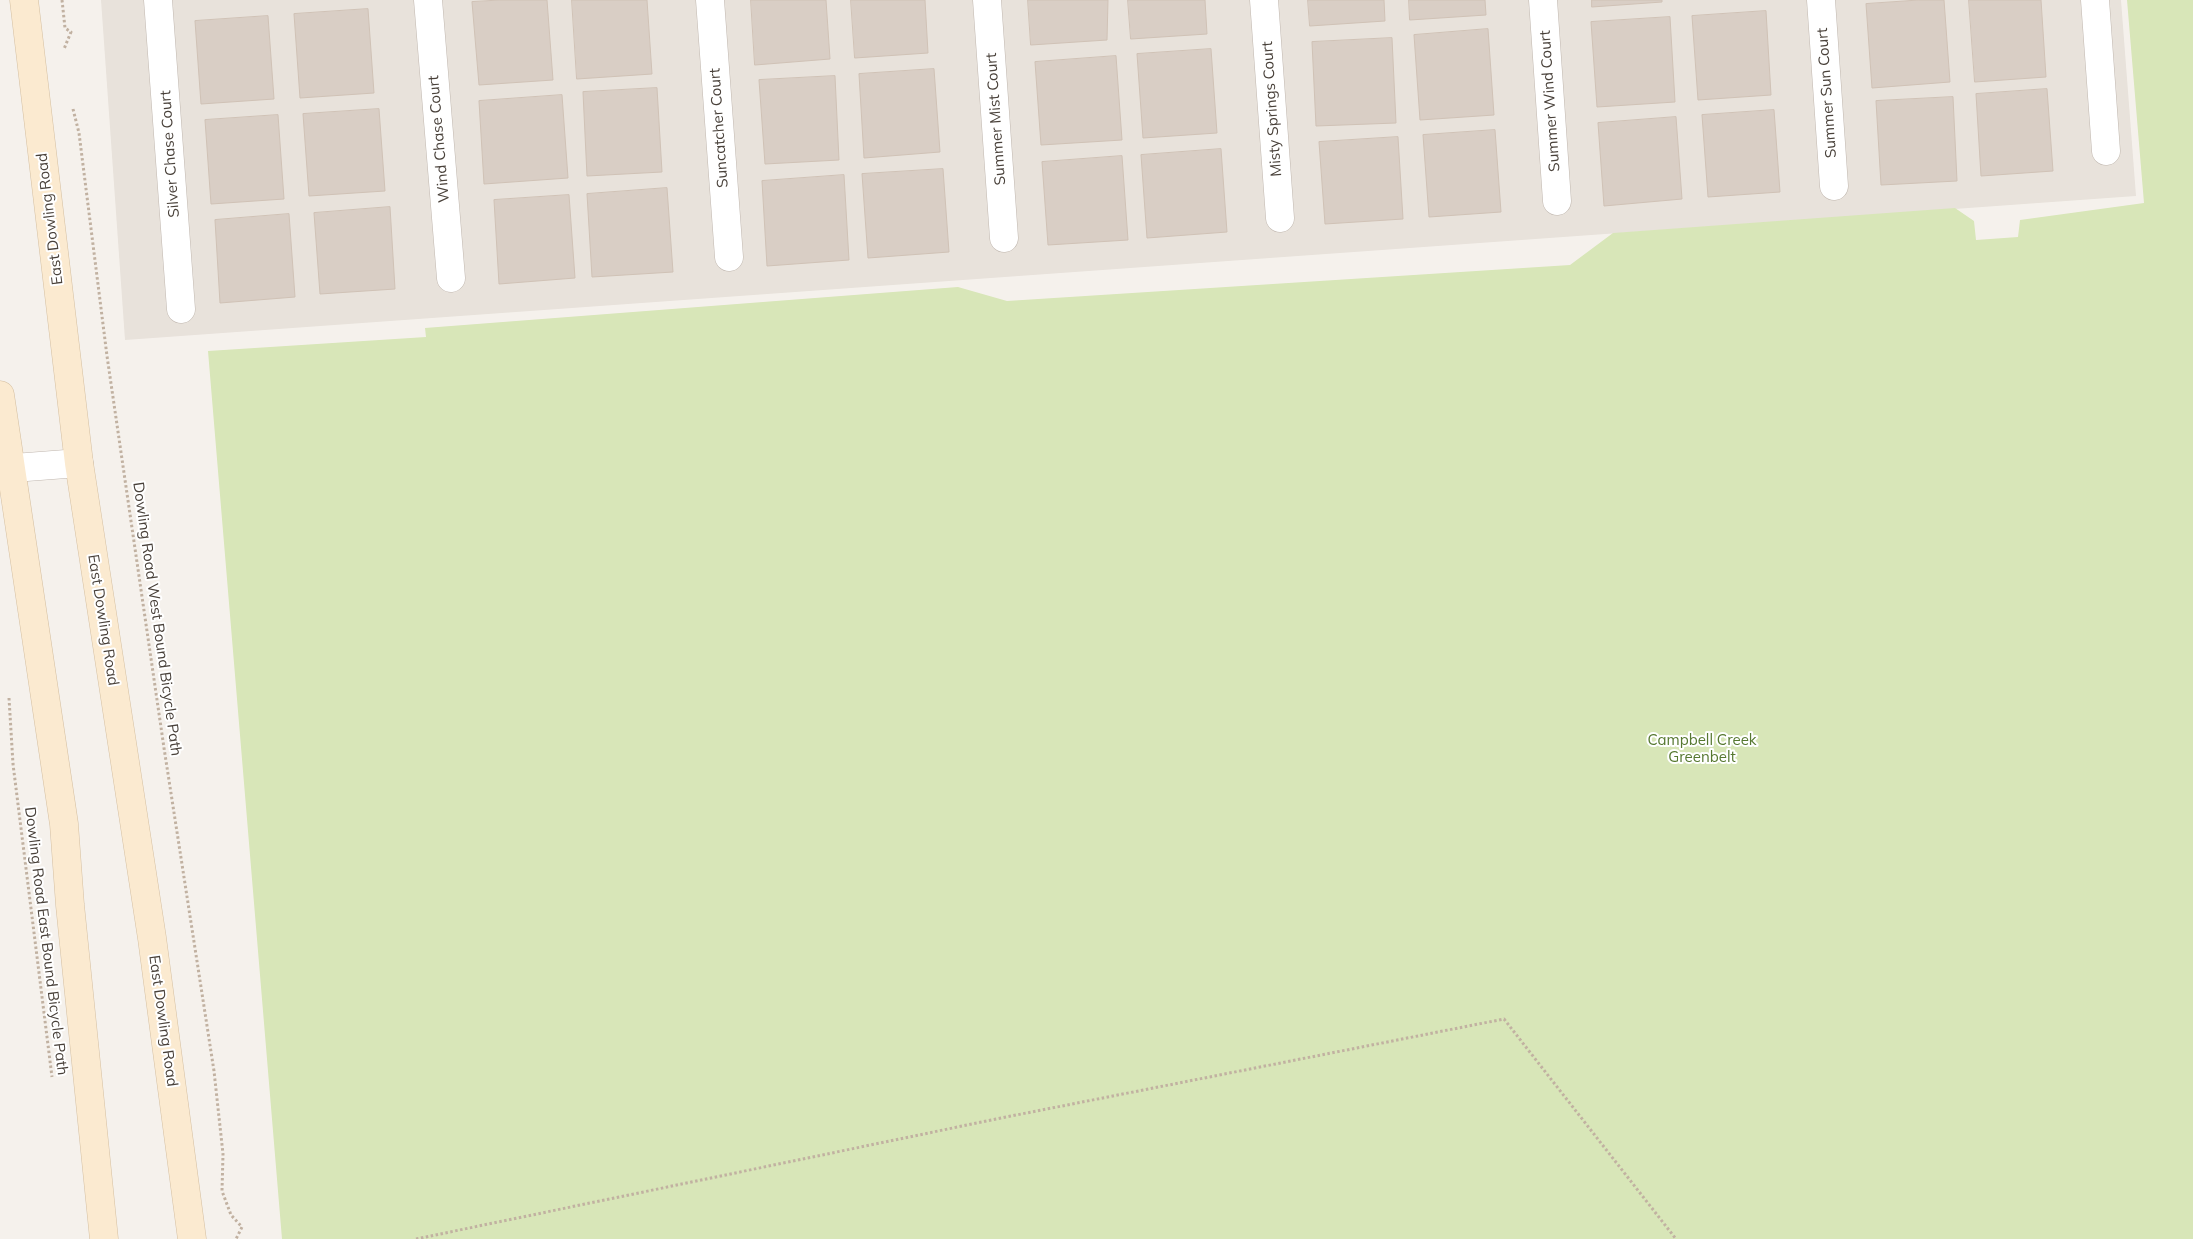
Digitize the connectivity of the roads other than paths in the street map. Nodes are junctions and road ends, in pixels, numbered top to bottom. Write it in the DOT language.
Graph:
graph roads {
  1 [pos="24,0"];
  2 [pos="158,0"];
  3 [pos="428,0"];
  4 [pos="710,0"];
  5 [pos="987,0"];
  6 [pos="1264,0"];
  7 [pos="1543,0"];
  8 [pos="1821,0"];
  9 [pos="2095,0"];
  10 [pos="2106,151"];
  11 [pos="1834,186"];
  12 [pos="1557,201"];
  13 [pos="1280,218"];
  14 [pos="1004,238"];
  15 [pos="729,257"];
  16 [pos="451,278"];
  17 [pos="181,309"];
  18 [pos="0,395"];
  19 [pos="79,463"];
  20 [pos="5,469"];
  21 [pos="104,1239"];
  22 [pos="192,1239"];
  1 -- 19 [label="main road, East Dowling Road"];
  2 -- 17 [label="street, Silver Chase Court"];
  3 -- 16 [label="street, Wind Chase Court"];
  4 -- 15 [label="street, Suncatcher Court"];
  5 -- 14 [label="street, Summer Mist Court"];
  6 -- 13 [label="street, Misty Springs Court"];
  7 -- 12 [label="street, Summer Wind Court"];
  8 -- 11 [label="street, Summer Sun Court"];
  9 -- 10 [label="street"];
  18 -- 20 [label="main road"];
  19 -- 20 [label="street"];
  19 -- 22 [label="main road, East Dowling Road"];
  20 -- 21 [label="main road"];
}
